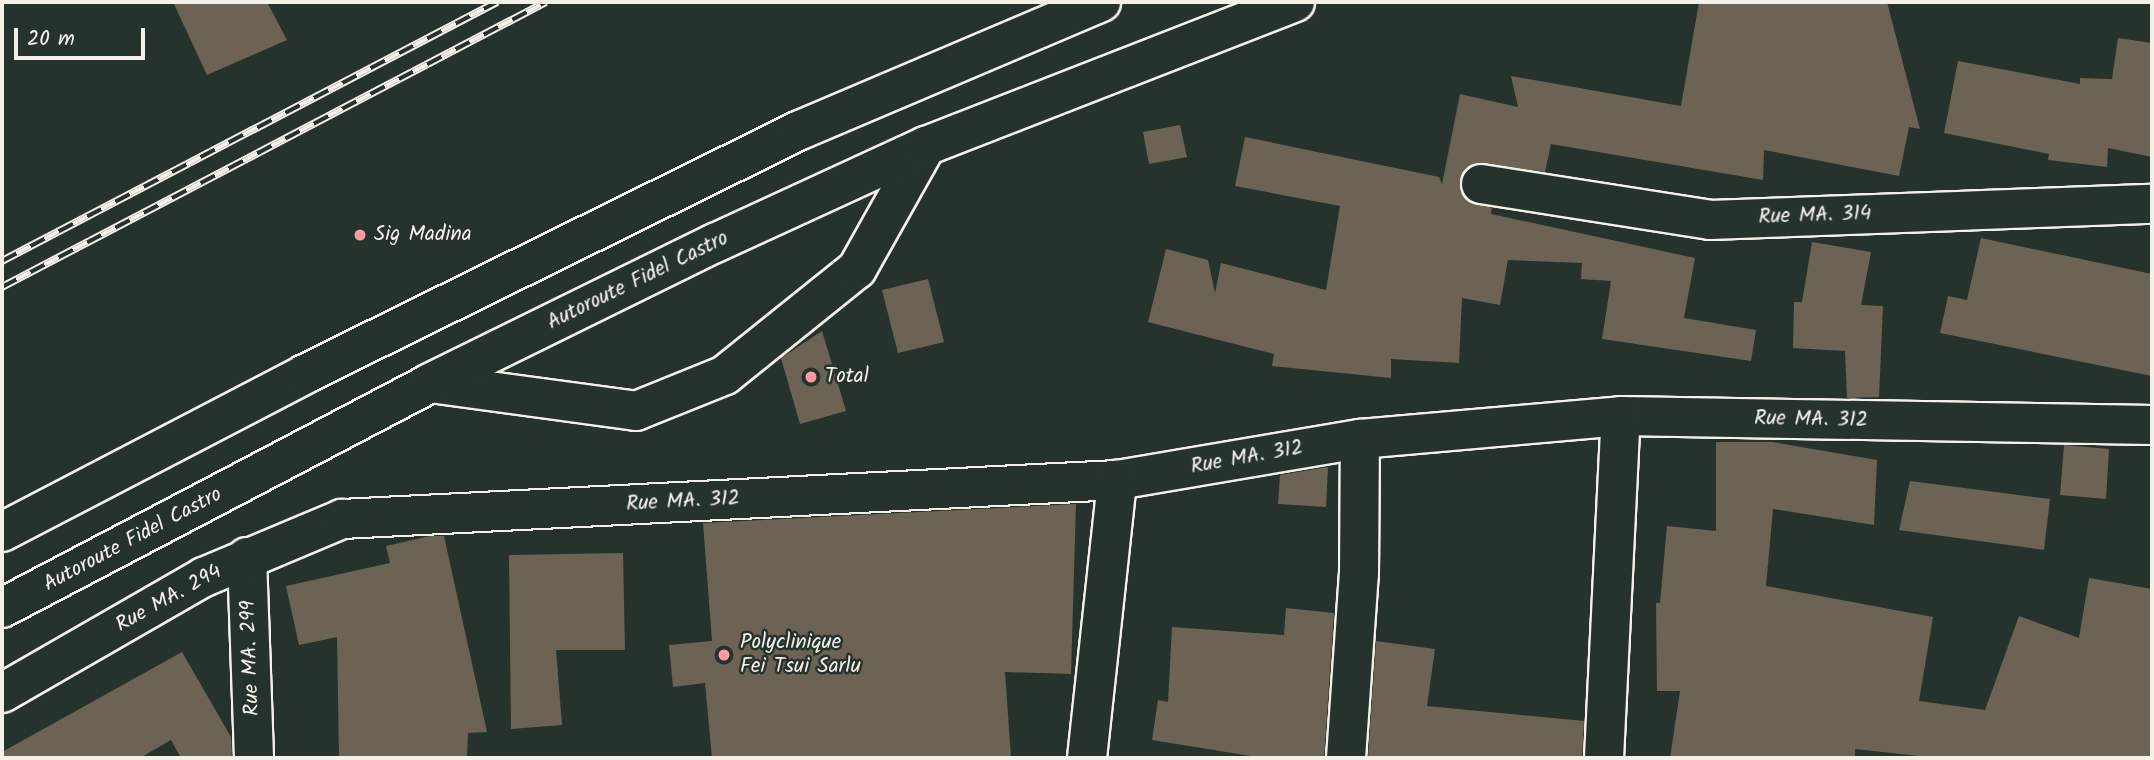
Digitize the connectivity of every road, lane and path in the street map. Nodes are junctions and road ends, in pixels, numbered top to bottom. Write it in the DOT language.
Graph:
graph roads {
  1 [pos="1101,2"];
  2 [pos="1296,2"];
  3 [pos="926,146"];
  4 [pos="1481,184"];
  5 [pos="2152,204"];
  6 [pos="430,383"];
  7 [pos="1620,416"];
  8 [pos="2152,425"];
  9 [pos="1360,439"];
  10 [pos="1117,480"];
  11 [pos="342,519"];
  12 [pos="2,532"];
  13 [pos="247,557"];
  14 [pos="2,608"];
  15 [pos="2,692"];
  16 [pos="254,758"];
  17 [pos="1087,758"];
  18 [pos="1346,758"];
  19 [pos="1604,758"];
  1 -- 12 [label="main road"];
  2 -- 3 [label="main road, Autoroute Fidel Castro"];
  3 -- 6 [label="main road, Autoroute Fidel Castro"];
  3 -- 6 [label="main road"];
  4 -- 5 [label="main road, Rue MA. 314"];
  6 -- 14 [label="main road, Autoroute Fidel Castro"];
  7 -- 8 [label="main road, Rue MA. 312"];
  7 -- 9 [label="main road, Rue MA. 312"];
  7 -- 19 [label="main road"];
  9 -- 10 [label="main road, Rue MA. 312"];
  9 -- 18 [label="main road"];
  10 -- 11 [label="main road, Rue MA. 312"];
  10 -- 17 [label="main road"];
  11 -- 13 [label="main road, Rue MA. 294"];
  13 -- 15 [label="main road, Rue MA. 294"];
  13 -- 16 [label="main road, Rue MA. 299"];
}
